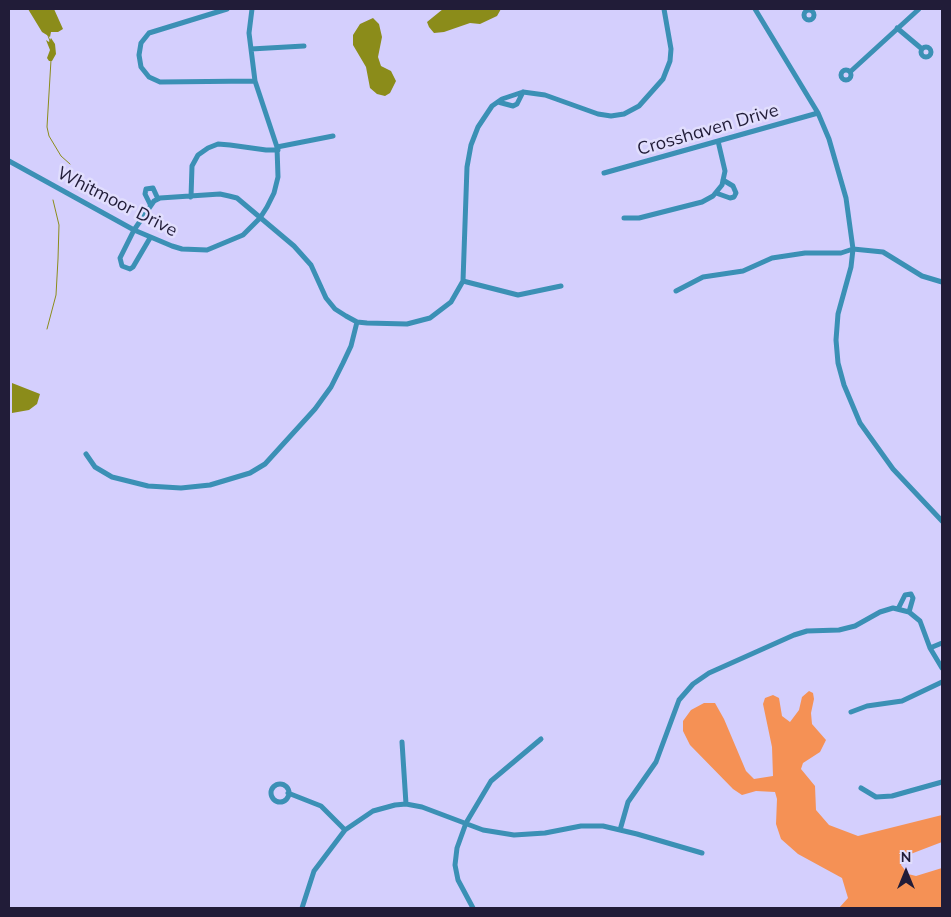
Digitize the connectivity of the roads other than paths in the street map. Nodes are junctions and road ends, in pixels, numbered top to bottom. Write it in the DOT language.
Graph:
graph roads {
  1 [pos="227,9"];
  2 [pos="252,9"];
  3 [pos="664,9"];
  4 [pos="755,9"];
  5 [pos="919,9"];
  6 [pos="897,28"];
  7 [pos="304,46"];
  8 [pos="250,49"];
  9 [pos="922,50"];
  10 [pos="850,72"];
  11 [pos="255,81"];
  12 [pos="523,92"];
  13 [pos="498,102"];
  14 [pos="818,113"];
  15 [pos="333,136"];
  16 [pos="718,141"];
  17 [pos="277,148"];
  18 [pos="9,161"];
  19 [pos="604,173"];
  20 [pos="723,180"];
  21 [pos="716,193"];
  22 [pos="191,197"];
  23 [pos="158,199"];
  24 [pos="150,204"];
  25 [pos="260,218"];
  26 [pos="624,218"];
  27 [pos="134,230"];
  28 [pos="150,238"];
  29 [pos="853,249"];
  30 [pos="463,281"];
  31 [pos="942,282"];
  32 [pos="561,286"];
  33 [pos="676,291"];
  34 [pos="357,322"];
  35 [pos="86,454"];
  36 [pos="942,521"];
  37 [pos="898,609"];
  38 [pos="909,612"];
  39 [pos="942,643"];
  40 [pos="930,648"];
  41 [pos="942,668"];
  42 [pos="942,682"];
  43 [pos="851,712"];
  44 [pos="541,739"];
  45 [pos="402,742"];
  46 [pos="942,782"];
  47 [pos="861,788"];
  48 [pos="288,793"];
  49 [pos="406,804"];
  50 [pos="466,823"];
  51 [pos="345,830"];
  52 [pos="620,830"];
  53 [pos="702,854"];
  54 [pos="302,908"];
  55 [pos="473,908"];
  1 -- 11 [label="street"];
  2 -- 8 [label="street, Whitmoor Drive"];
  3 -- 12 [label="street"];
  4 -- 14 [label="street"];
  5 -- 6 [label="street"];
  6 -- 9 [label="street"];
  6 -- 10 [label="street"];
  7 -- 8 [label="street"];
  8 -- 11 [label="street, Whitmoor Drive"];
  11 -- 17 [label="street, Whitmoor Drive"];
  12 -- 13 [label="street"];
  12 -- 13 [label="street"];
  13 -- 30 [label="street"];
  14 -- 16 [label="street, Crosshaven Drive"];
  14 -- 29 [label="street"];
  15 -- 17 [label="street"];
  16 -- 19 [label="street, Crosshaven Drive"];
  16 -- 20 [label="street"];
  17 -- 22 [label="street"];
  17 -- 25 [label="street, Whitmoor Drive"];
  18 -- 27 [label="street, Whitmoor Drive"];
  20 -- 21 [label="street"];
  20 -- 21 [label="street"];
  21 -- 26 [label="street"];
  22 -- 23 [label="street"];
  22 -- 25 [label="street"];
  23 -- 24 [label="street"];
  23 -- 24 [label="street"];
  24 -- 27 [label="street"];
  25 -- 28 [label="street, Whitmoor Drive"];
  25 -- 34 [label="street"];
  27 -- 28 [label="street, Whitmoor Drive"];
  27 -- 28 [label="street"];
  29 -- 31 [label="street"];
  29 -- 33 [label="street"];
  29 -- 36 [label="street"];
  30 -- 32 [label="street"];
  30 -- 34 [label="street"];
  34 -- 35 [label="street"];
  37 -- 38 [label="street"];
  37 -- 38 [label="street"];
  37 -- 52 [label="street"];
  38 -- 40 [label="street"];
  39 -- 40 [label="street"];
  40 -- 41 [label="street"];
  42 -- 43 [label="street"];
  44 -- 50 [label="street"];
  45 -- 49 [label="street"];
  46 -- 47 [label="street"];
  48 -- 51 [label="street"];
  49 -- 50 [label="street"];
  49 -- 51 [label="street"];
  50 -- 52 [label="street"];
  50 -- 55 [label="street"];
  51 -- 54 [label="street"];
  52 -- 53 [label="street"];
}
